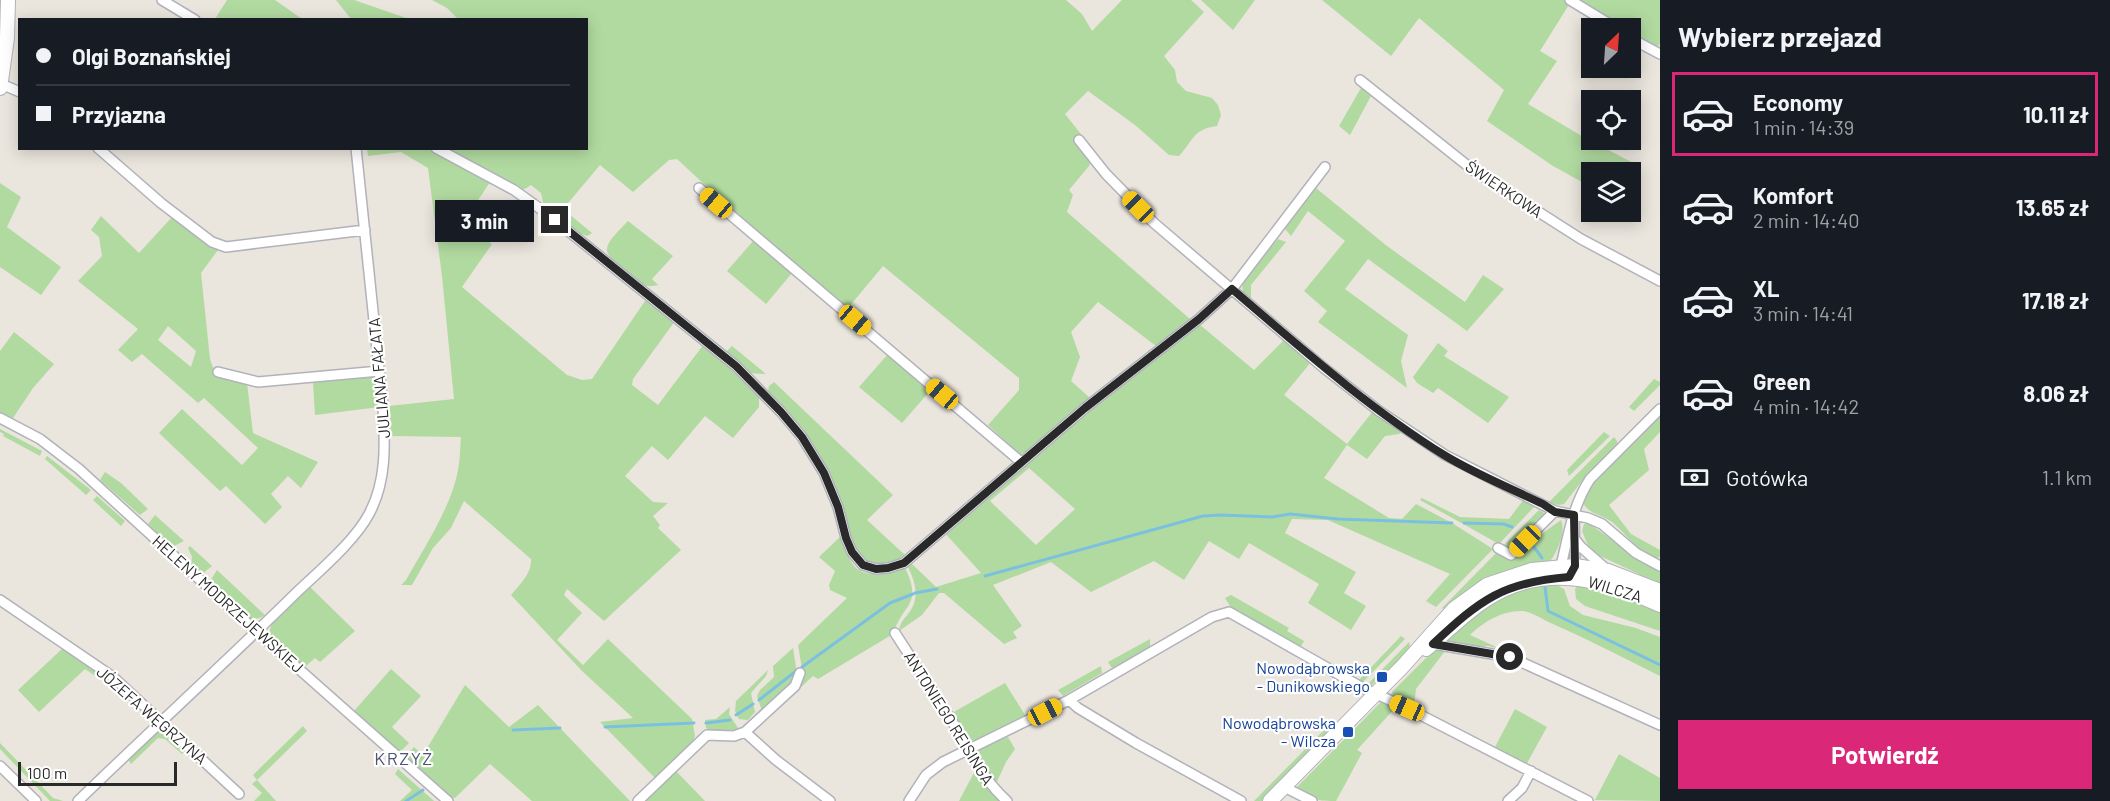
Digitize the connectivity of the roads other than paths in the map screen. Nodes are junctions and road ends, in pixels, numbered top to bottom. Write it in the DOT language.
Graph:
graph roads {
  1 [pos="8,0"];
  2 [pos="162,0"];
  3 [pos="1570,0"];
  4 [pos="192,18"];
  5 [pos="1600,18"];
  6 [pos="1641,44"];
  7 [pos="1660,54"];
  8 [pos="1360,80"];
  9 [pos="1,86"];
  10 [pos="18,91"];
  11 [pos="1079,140"];
  12 [pos="100,150"];
  13 [pos="356,150"];
  14 [pos="440,150"];
  15 [pos="1325,167"];
  16 [pos="699,188"];
  17 [pos="365,230"];
  18 [pos="1660,281"];
  19 [pos="1232,289"];
  20 [pos="380,371"];
  21 [pos="218,372"];
  22 [pos="1660,409"];
  23 [pos="0,418"];
  24 [pos="1021,462"];
  25 [pos="1555,512"];
  26 [pos="1574,515"];
  27 [pos="1574,538"];
  28 [pos="1498,548"];
  29 [pos="1660,566"];
  30 [pos="1568,569"];
  31 [pos="1608,570"];
  32 [pos="1660,591"];
  33 [pos="0,600"];
  34 [pos="1660,604"];
  35 [pos="257,632"];
  36 [pos="895,633"];
  37 [pos="1433,644"];
  38 [pos="1403,666"];
  39 [pos="800,673"];
  40 [pos="1376,694"];
  41 [pos="1069,700"];
  42 [pos="161,720"];
  43 [pos="1660,725"];
  44 [pos="745,732"];
  45 [pos="970,749"];
  46 [pos="0,766"];
  47 [pos="1531,771"];
  48 [pos="1284,787"];
  49 [pos="239,794"];
  50 [pos="36,801"];
  51 [pos="78,801"];
  52 [pos="448,801"];
  53 [pos="638,801"];
  54 [pos="830,801"];
  55 [pos="909,801"];
  56 [pos="1006,801"];
  57 [pos="1241,801"];
  58 [pos="1270,801"];
  59 [pos="1312,801"];
  60 [pos="1508,801"];
  61 [pos="1588,801"];
  1 -- 9 [label="street"];
  2 -- 4 [label="street"];
  3 -- 5 [label="street"];
  6 -- 7 [label="street"];
  8 -- 18 [label="street, ŚWIERKOWA"];
  9 -- 10 [label="street"];
  11 -- 19 [label="street"];
  12 -- 17 [label="street"];
  13 -- 17 [label="street, JULIANA FAŁATA"];
  14 -- 24 [label="street"];
  15 -- 19 [label="street"];
  16 -- 24 [label="street"];
  17 -- 20 [label="street, JULIANA FAŁATA"];
  19 -- 24 [label="street"];
  19 -- 25 [label="street"];
  20 -- 21 [label="street"];
  20 -- 35 [label="street, JULIANA FAŁATA"];
  22 -- 26 [label="street"];
  23 -- 35 [label="street, HELENY MODRZEJEWSKIEJ"];
  25 -- 26 [label="street"];
  25 -- 28 [label="street"];
  26 -- 27 [label="street"];
  26 -- 29 [label="street"];
  26 -- 30 [label="street"];
  27 -- 30 [label="street"];
  27 -- 31 [label="street"];
  30 -- 31 [label="street, WILCZA"];
  30 -- 34 [label="street, WILCZA"];
  30 -- 37 [label="street"];
  30 -- 38 [label="street"];
  31 -- 32 [label="street, WILCZA"];
  33 -- 42 [label="street, JÓZEFA WĘGRZYNA"];
  35 -- 42 [label="street, JULIANA FAŁATA"];
  35 -- 52 [label="street, HELENY MODRZEJEWSKIEJ"];
  36 -- 45 [label="street, ANTONIEGO REISINGA"];
  37 -- 38 [label="street"];
  37 -- 43 [label="street"];
  38 -- 40 [label="street"];
  39 -- 44 [label="street"];
  40 -- 41 [label="street"];
  40 -- 47 [label="street"];
  40 -- 48 [label="street"];
  41 -- 45 [label="street"];
  41 -- 57 [label="street"];
  42 -- 49 [label="street, JÓZEFA WĘGRZYNA"];
  42 -- 51 [label="street, JULIANA FAŁATA"];
  44 -- 53 [label="street"];
  44 -- 54 [label="street"];
  45 -- 55 [label="street"];
  45 -- 56 [label="street, ANTONIEGO REISINGA"];
  46 -- 50 [label="street"];
  47 -- 60 [label="street"];
  47 -- 61 [label="street"];
  48 -- 58 [label="street"];
  48 -- 59 [label="street"];
}
